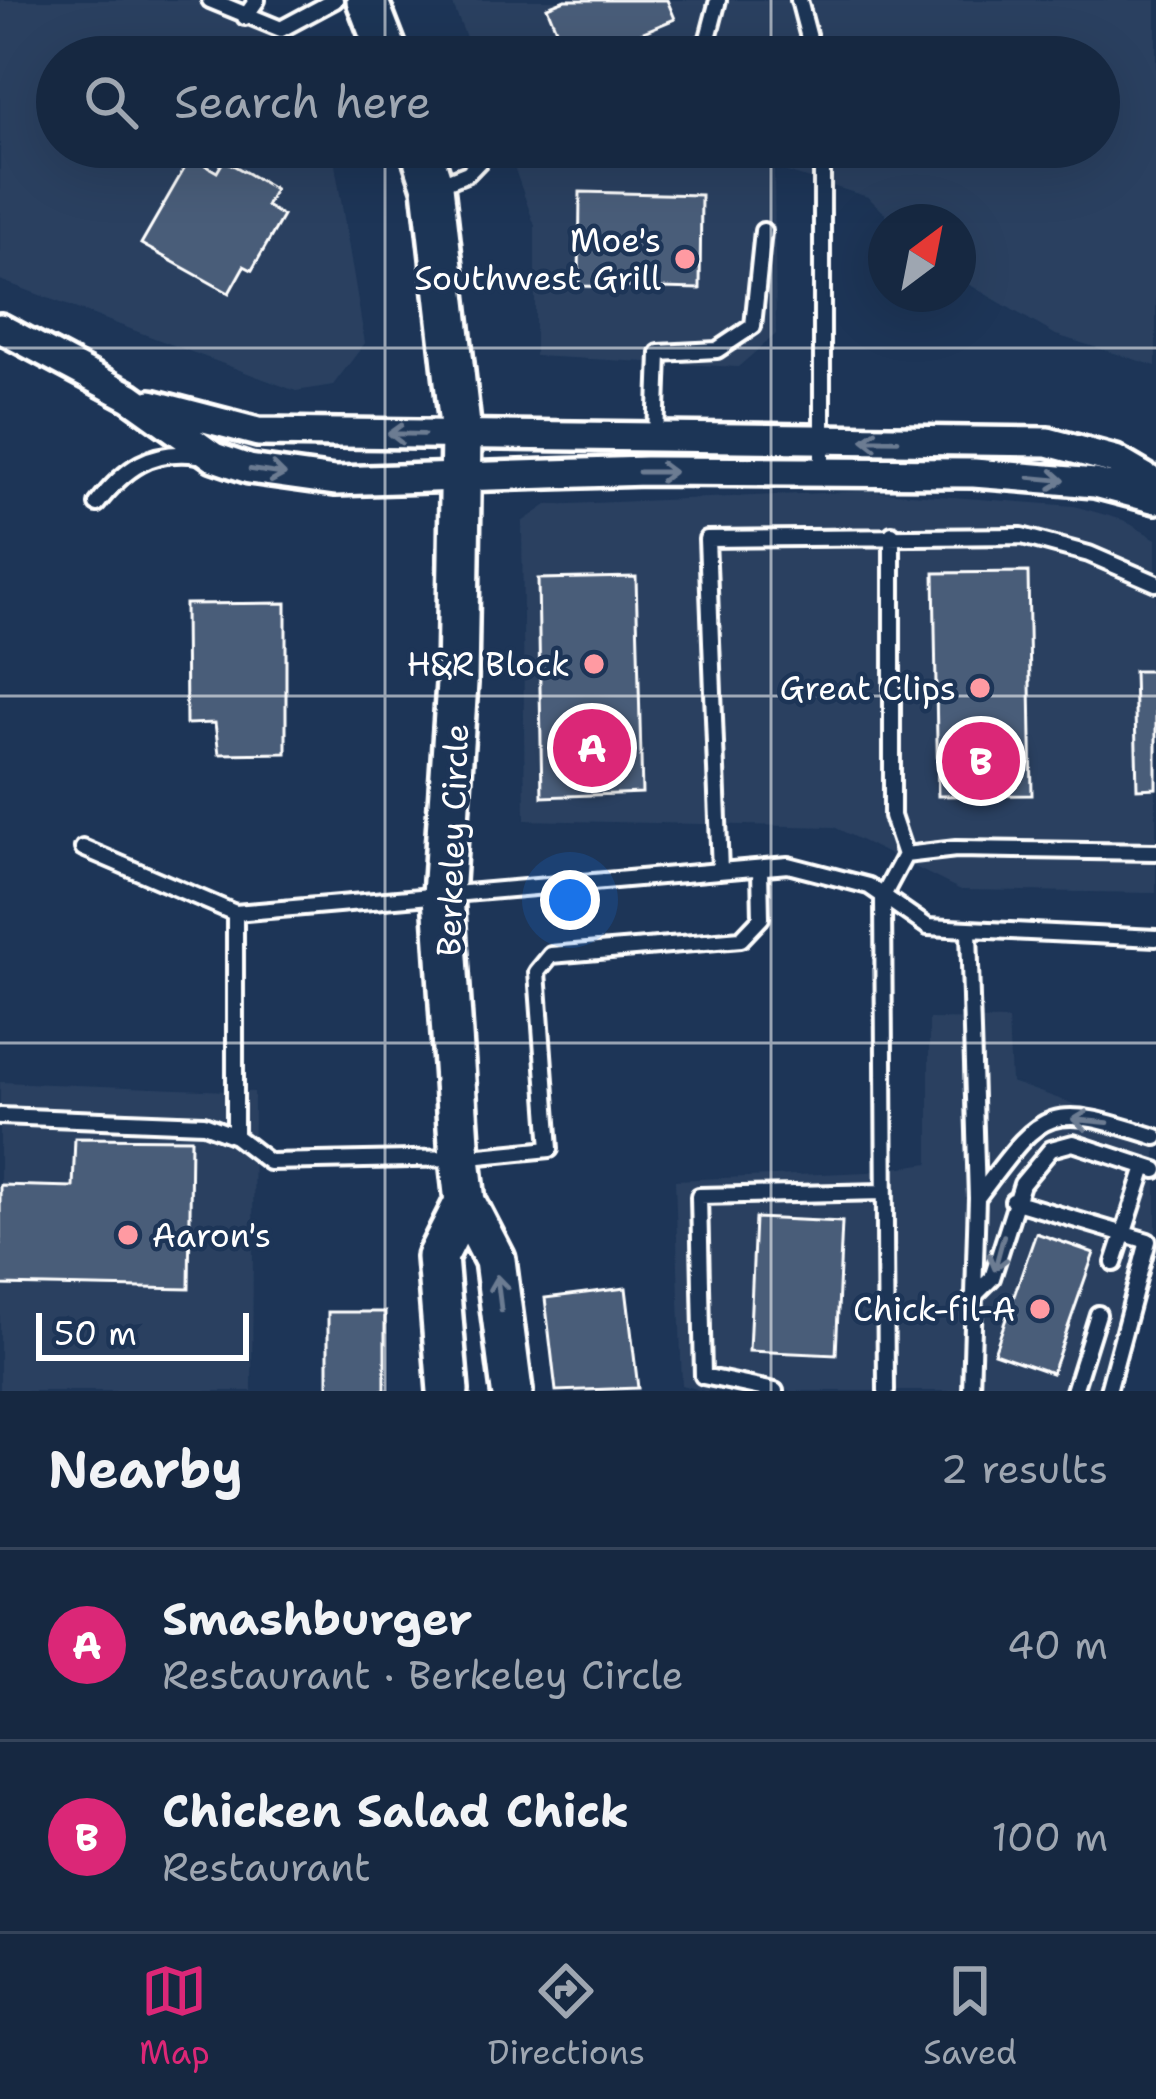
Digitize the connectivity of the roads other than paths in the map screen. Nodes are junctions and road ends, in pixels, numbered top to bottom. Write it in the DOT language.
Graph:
graph roads {
  1 [pos="210,0"];
  2 [pos="257,0"];
  3 [pos="335,0"];
  4 [pos="368,0"];
  5 [pos="718,0"];
  6 [pos="799,0"];
  7 [pos="245,16"];
  8 [pos="381,36"];
  9 [pos="709,36"];
  10 [pos="808,36"];
  11 [pos="426,168"];
  12 [pos="473,168"];
  13 [pos="822,168"];
  14 [pos="433,188"];
  15 [pos="763,231"];
  16 [pos="0,328"];
  17 [pos="130,398"];
  18 [pos="461,434"];
  19 [pos="656,437"];
  20 [pos="825,439"];
  21 [pos="214,458"];
  22 [pos="822,472"];
  23 [pos="458,477"];
  24 [pos="1156,484"];
  25 [pos="1156,499"];
  26 [pos="97,504"];
  27 [pos="892,534"];
  28 [pos="1156,583"];
  29 [pos="83,848"];
  30 [pos="1156,852"];
  31 [pos="905,855"];
  32 [pos="760,868"];
  33 [pos="720,872"];
  34 [pos="443,896"];
  35 [pos="883,896"];
  36 [pos="235,914"];
  37 [pos="969,931"];
  38 [pos="1156,938"];
  39 [pos="0,1116"];
  40 [pos="235,1136"];
  41 [pos="1156,1137"];
  42 [pos="460,1158"];
  43 [pos="1150,1168"];
  44 [pos="884,1192"];
  45 [pos="977,1198"];
  46 [pos="1013,1201"];
  47 [pos="465,1202"];
  48 [pos="1124,1233"];
  49 [pos="1114,1264"];
  50 [pos="972,1298"];
  51 [pos="1098,1314"];
  52 [pos="448,1391"];
  53 [pos="512,1391"];
  54 [pos="775,1391"];
  55 [pos="886,1391"];
  56 [pos="971,1391"];
  57 [pos="1074,1391"];
  58 [pos="1108,1391"];
  1 -- 7 [label="lane"];
  2 -- 7 [label="lane"];
  3 -- 7 [label="lane"];
  4 -- 8 [label="street"];
  5 -- 9 [label="lane"];
  6 -- 10 [label="lane"];
  11 -- 14 [label="street, Berkeley Circle"];
  12 -- 14 [label="lane"];
  13 -- 20 [label="lane"];
  14 -- 18 [label="street, Berkeley Circle"];
  15 -- 19 [label="lane"];
  16 -- 17 [label="street"];
  18 -- 17 [label="street, one-way"];
  17 -- 21 [label="street"];
  18 -- 19 [label="street"];
  18 -- 23 [label="street, Berkeley Circle"];
  19 -- 20 [label="street"];
  20 -- 22 [label="lane"];
  24 -- 20 [label="street, one-way"];
  21 -- 23 [label="street, one-way"];
  21 -- 26 [label="lane"];
  23 -- 22 [label="street, one-way"];
  22 -- 25 [label="street, one-way"];
  23 -- 34 [label="street, Berkeley Circle"];
  27 -- 28 [label="lane"];
  27 -- 31 [label="lane"];
  27 -- 33 [label="lane"];
  29 -- 36 [label="lane"];
  30 -- 31 [label="lane"];
  31 -- 35 [label="lane"];
  32 -- 33 [label="lane"];
  32 -- 35 [label="lane"];
  32 -- 42 [label="lane"];
  33 -- 34 [label="lane"];
  34 -- 36 [label="lane"];
  34 -- 42 [label="street, Berkeley Circle"];
  35 -- 37 [label="lane"];
  35 -- 44 [label="lane"];
  36 -- 40 [label="lane"];
  37 -- 38 [label="lane"];
  37 -- 45 [label="lane"];
  39 -- 40 [label="lane"];
  40 -- 42 [label="lane"];
  41 -- 45 [label="lane, one-way"];
  42 -- 47 [label="street, Berkeley Circle"];
  43 -- 46 [label="lane"];
  43 -- 48 [label="lane"];
  44 -- 54 [label="lane"];
  44 -- 55 [label="lane"];
  45 -- 50 [label="lane"];
  46 -- 48 [label="lane"];
  46 -- 50 [label="lane, one-way"];
  47 -- 52 [label="street"];
  53 -- 47 [label="street, Berkeley Circle, one-way"];
  48 -- 49 [label="lane"];
  48 -- 58 [label="lane"];
  50 -- 56 [label="lane"];
  51 -- 57 [label="lane"];
}
